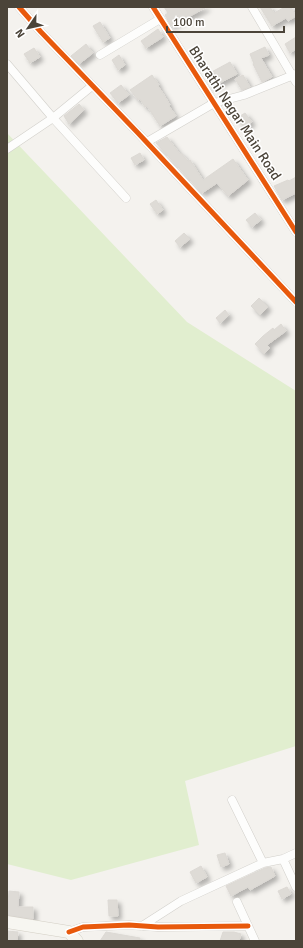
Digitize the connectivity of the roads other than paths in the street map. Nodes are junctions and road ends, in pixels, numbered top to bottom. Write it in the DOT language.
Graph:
graph roads {
  1 [pos="19,7"];
  2 [pos="153,7"];
  3 [pos="252,7"];
  4 [pos="160,19"];
  5 [pos="100,55"];
  6 [pos="7,64"];
  7 [pos="295,77"];
  8 [pos="92,86"];
  9 [pos="214,102"];
  10 [pos="53,118"];
  11 [pos="147,142"];
  12 [pos="7,149"];
  13 [pos="126,198"];
  14 [pos="296,232"];
  15 [pos="296,302"];
  16 [pos="232,800"];
  17 [pos="296,853"];
  18 [pos="283,859"];
  19 [pos="263,863"];
  20 [pos="296,887"];
  21 [pos="238,902"];
  22 [pos="7,922"];
  23 [pos="142,926"];
  24 [pos="248,926"];
  25 [pos="73,937"];
  26 [pos="256,941"];
  1 -- 8 [label="street"];
  2 -- 4 [label="street, Bharathi Nagar Main Road"];
  3 -- 7 [label="street"];
  4 -- 5 [label="street"];
  4 -- 9 [label="street, Bharathi Nagar Main Road"];
  6 -- 10 [label="street"];
  7 -- 9 [label="street"];
  8 -- 10 [label="street"];
  8 -- 11 [label="street"];
  9 -- 11 [label="street"];
  9 -- 14 [label="street, Bharathi Nagar Main Road"];
  10 -- 12 [label="street"];
  10 -- 13 [label="street"];
  11 -- 15 [label="street"];
  16 -- 19 [label="street"];
  17 -- 18 [label="street"];
  18 -- 19 [label="street"];
  18 -- 20 [label="street"];
  19 -- 23 [label="street"];
  21 -- 24 [label="street"];
  22 -- 25 [label="street"];
  23 -- 24 [label="street"];
  23 -- 25 [label="street"];
  24 -- 26 [label="street"];
}
